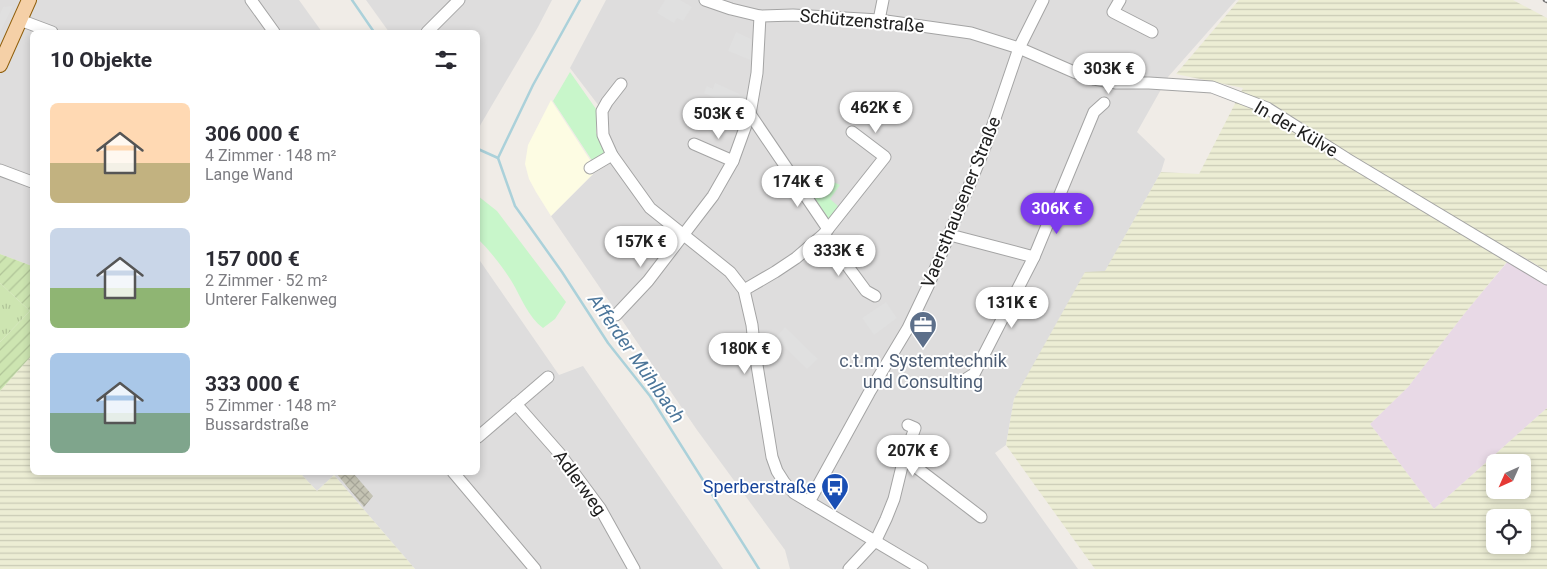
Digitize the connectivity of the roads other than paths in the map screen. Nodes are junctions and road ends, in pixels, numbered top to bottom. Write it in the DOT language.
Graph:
graph roads {
  1 [pos="29,0"];
  2 [pos="251,0"];
  3 [pos="459,0"];
  4 [pos="705,0"];
  5 [pos="883,0"];
  6 [pos="1043,0"];
  7 [pos="1120,0"];
  8 [pos="760,16"];
  9 [pos="20,20"];
  10 [pos="879,20"];
  11 [pos="47,30"];
  12 [pos="273,30"];
  13 [pos="429,30"];
  14 [pos="1152,32"];
  15 [pos="1020,48"];
  16 [pos="0,65"];
  17 [pos="620,84"];
  18 [pos="1104,103"];
  19 [pos="750,114"];
  20 [pos="852,132"];
  21 [pos="694,144"];
  22 [pos="612,155"];
  23 [pos="733,161"];
  24 [pos="590,168"];
  25 [pos="0,170"];
  26 [pos="30,181"];
  27 [pos="826,232"];
  28 [pos="683,235"];
  29 [pos="950,235"];
  30 [pos="1034,256"];
  31 [pos="1547,279"];
  32 [pos="744,290"];
  33 [pos="875,296"];
  34 [pos="616,315"];
  35 [pos="548,376"];
  36 [pos="966,379"];
  37 [pos="516,404"];
  38 [pos="908,425"];
  39 [pos="480,435"];
  40 [pos="904,458"];
  41 [pos="457,475"];
  42 [pos="809,502"];
  43 [pos="981,517"];
  44 [pos="876,540"];
  45 [pos="535,569"];
  46 [pos="634,569"];
  47 [pos="849,569"];
  48 [pos="922,569"];
  1 -- 9 [label="main road"];
  2 -- 12 [label="street"];
  3 -- 13 [label="street"];
  4 -- 8 [label="street, Schützenstraße"];
  5 -- 10 [label="street"];
  6 -- 15 [label="street, Vaersthausener Straße"];
  7 -- 14 [label="street"];
  8 -- 10 [label="street, Schützenstraße"];
  8 -- 19 [label="street"];
  9 -- 11 [label="street"];
  9 -- 16 [label="main road"];
  10 -- 15 [label="street, Schützenstraße"];
  15 -- 29 [label="street, Vaersthausener Straße"];
  15 -- 31 [label="street, In der Külve"];
  17 -- 22 [label="street"];
  18 -- 30 [label="street"];
  19 -- 23 [label="street"];
  19 -- 27 [label="street"];
  20 -- 27 [label="street"];
  21 -- 23 [label="street"];
  22 -- 24 [label="street"];
  22 -- 28 [label="street"];
  23 -- 28 [label="street"];
  25 -- 26 [label="street"];
  27 -- 32 [label="street"];
  27 -- 33 [label="street"];
  28 -- 32 [label="street"];
  28 -- 34 [label="street"];
  29 -- 30 [label="street"];
  29 -- 42 [label="street, Vaersthausener Straße"];
  30 -- 36 [label="street"];
  32 -- 42 [label="street"];
  35 -- 37 [label="street"];
  37 -- 39 [label="street"];
  37 -- 46 [label="street, Adlerweg"];
  38 -- 40 [label="street"];
  40 -- 43 [label="street"];
  40 -- 44 [label="street"];
  41 -- 45 [label="street"];
  42 -- 44 [label="street"];
  44 -- 47 [label="street"];
  44 -- 48 [label="street"];
}
